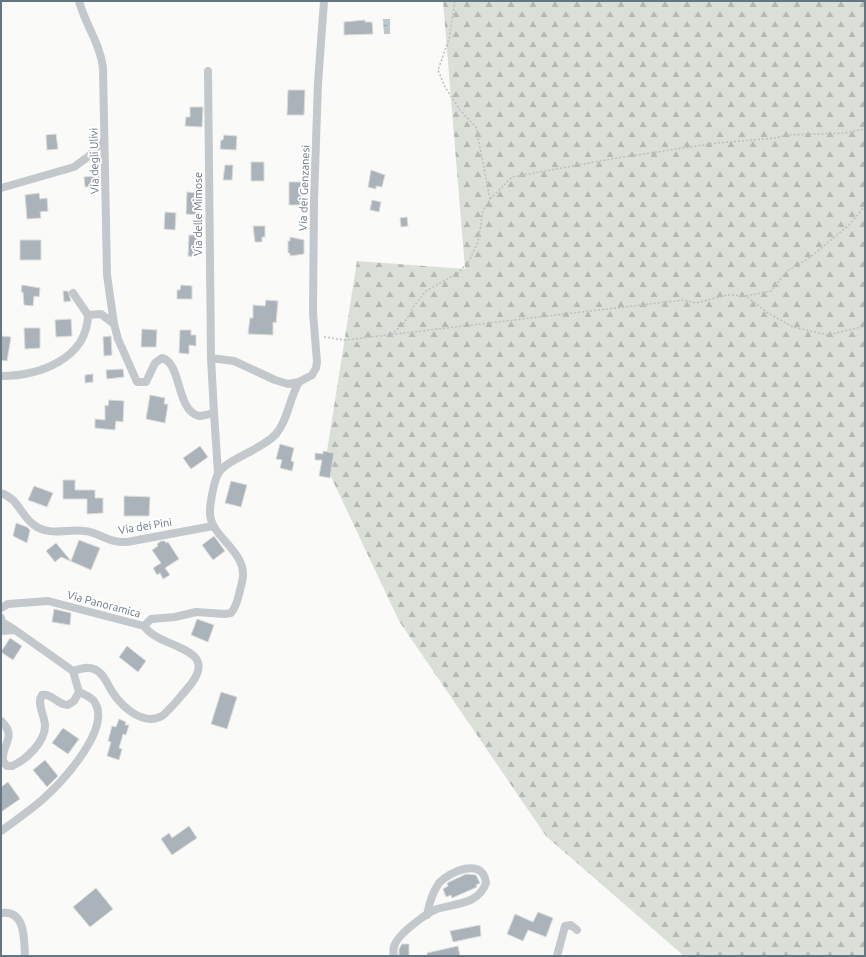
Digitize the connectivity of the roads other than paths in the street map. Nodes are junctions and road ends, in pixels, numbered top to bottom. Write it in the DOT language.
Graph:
graph roads {
  1 [pos="79,1"];
  2 [pos="324,1"];
  3 [pos="208,71"];
  4 [pos="104,140"];
  5 [pos="1,188"];
  6 [pos="73,293"];
  7 [pos="88,315"];
  8 [pos="114,324"];
  9 [pos="211,358"];
  10 [pos="1,376"];
  11 [pos="299,382"];
  12 [pos="214,413"];
  13 [pos="218,473"];
  14 [pos="1,493"];
  15 [pos="213,526"];
  16 [pos="1,608"];
  17 [pos="2,620"];
  18 [pos="144,626"];
  19 [pos="15,630"];
  20 [pos="1,631"];
  21 [pos="73,671"];
  22 [pos="80,692"];
  23 [pos="1,720"];
  24 [pos="1,831"];
  25 [pos="1,913"];
  26 [pos="427,915"];
  27 [pos="577,930"];
  28 [pos="25,956"];
  29 [pos="394,956"];
  30 [pos="557,956"];
  1 -- 4 [label="street, Via degli Ulivi"];
  2 -- 11 [label="street, Via dei Genzanesi"];
  3 -- 9 [label="street, Via delle Mimose"];
  4 -- 5 [label="street"];
  4 -- 8 [label="street, Via degli Ulivi"];
  6 -- 7 [label="street"];
  7 -- 8 [label="street"];
  7 -- 10 [label="street"];
  8 -- 12 [label="street, Via degli Ulivi"];
  9 -- 11 [label="street"];
  9 -- 12 [label="street, Via delle Mimose"];
  11 -- 13 [label="street"];
  12 -- 13 [label="street, Via Panoramica"];
  13 -- 15 [label="street, Via Panoramica"];
  14 -- 15 [label="street, Via dei Pini"];
  15 -- 18 [label="street, Via Panoramica"];
  16 -- 18 [label="street, Via Panoramica"];
  17 -- 19 [label="street"];
  18 -- 21 [label="street"];
  19 -- 20 [label="street"];
  19 -- 21 [label="street"];
  21 -- 22 [label="street"];
  22 -- 23 [label="street"];
  22 -- 24 [label="street"];
  25 -- 28 [label="street"];
  26 -- 26 [label="street"];
  26 -- 29 [label="street"];
  27 -- 30 [label="street"];
}
